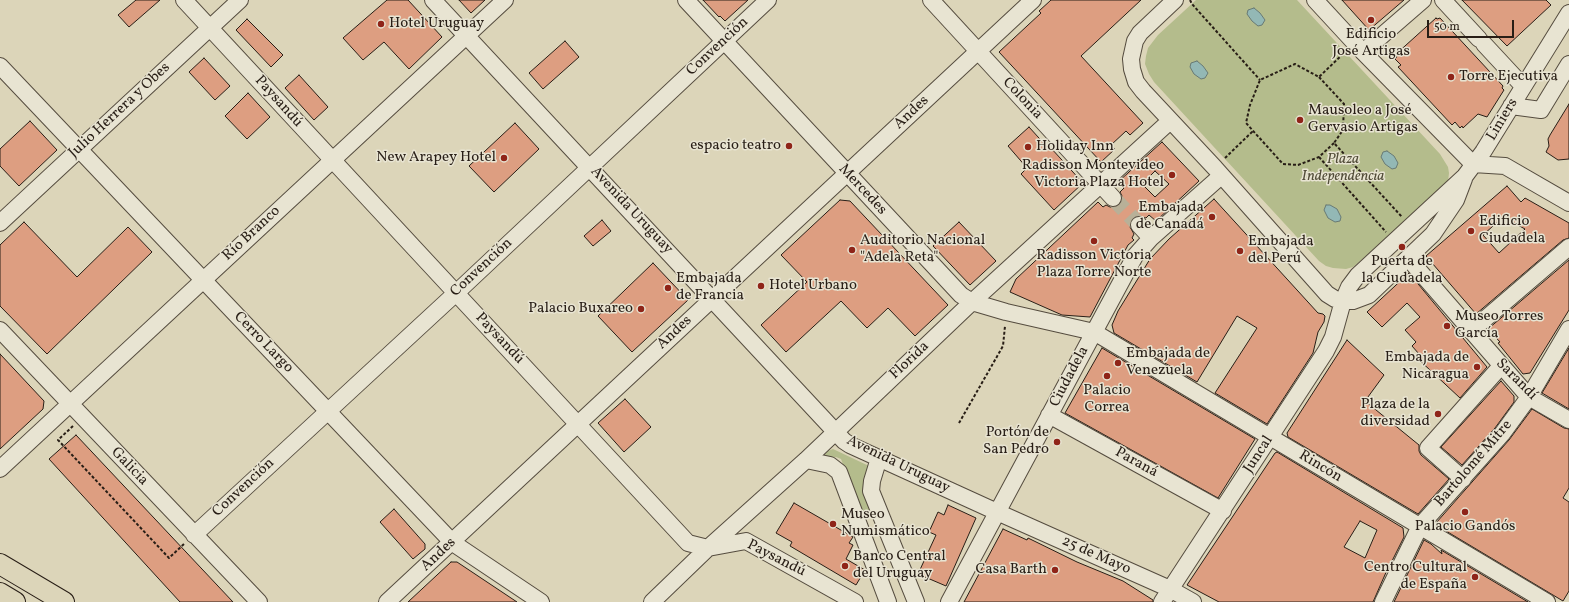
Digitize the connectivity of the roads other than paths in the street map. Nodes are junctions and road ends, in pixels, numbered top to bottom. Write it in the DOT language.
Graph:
graph roads {
  1 [pos="184,0"];
  2 [pos="240,0"];
  3 [pos="433,0"];
  4 [pos="505,0"];
  5 [pos="686,0"];
  6 [pos="768,0"];
  7 [pos="931,0"];
  8 [pos="1033,0"];
  9 [pos="1175,0"];
  10 [pos="1315,0"];
  11 [pos="1423,0"];
  12 [pos="1443,0"];
  13 [pos="1569,13"];
  14 [pos="210,28"];
  15 [pos="467,36"];
  16 [pos="725,41"];
  17 [pos="978,51"];
  18 [pos="1363,52"];
  19 [pos="1569,64"];
  20 [pos="0,66"];
  21 [pos="1523,86"];
  22 [pos="1511,106"];
  23 [pos="1170,121"];
  24 [pos="79,149"];
  25 [pos="332,161"];
  26 [pos="590,167"];
  27 [pos="1469,170"];
  28 [pos="847,173"];
  29 [pos="1222,176"];
  30 [pos="1101,185"];
  31 [pos="1114,198"];
  32 [pos="1569,203"];
  33 [pos="0,223"];
  34 [pos="1139,225"];
  35 [pos="1151,238"];
  36 [pos="1569,247"];
  37 [pos="1408,258"];
  38 [pos="203,280"];
  39 [pos="456,293"];
  40 [pos="712,298"];
  41 [pos="1343,301"];
  42 [pos="972,302"];
  43 [pos="1569,329"];
  44 [pos="0,330"];
  45 [pos="1472,331"];
  46 [pos="1094,332"];
  47 [pos="1501,366"];
  48 [pos="1528,397"];
  49 [pos="69,404"];
  50 [pos="328,411"];
  51 [pos="1049,415"];
  52 [pos="1569,420"];
  53 [pos="577,424"];
  54 [pos="835,432"];
  55 [pos="1271,437"];
  56 [pos="879,458"];
  57 [pos="806,460"];
  58 [pos="0,469"];
  59 [pos="1463,479"];
  60 [pos="1223,511"];
  61 [pos="997,512"];
  62 [pos="1420,526"];
  63 [pos="194,535"];
  64 [pos="453,542"];
  65 [pos="708,548"];
  66 [pos="882,551"];
  67 [pos="0,564"];
  68 [pos="894,588"];
  69 [pos="0,593"];
  70 [pos="1166,596"];
  71 [pos="15,602"];
  72 [pos="64,602"];
  73 [pos="259,602"];
  74 [pos="387,602"];
  75 [pos="540,602"];
  76 [pos="652,602"];
  77 [pos="855,602"];
  78 [pos="916,602"];
  79 [pos="949,602"];
  80 [pos="1194,602"];
  81 [pos="1383,602"];
  82 [pos="1547,602"];
  1 -- 14 [label="street, Paysandú"];
  2 -- 14 [label="street, Julio Herrera y Obes"];
  3 -- 15 [label="street, Avenida Uruguay"];
  4 -- 15 [label="street, Río Branco"];
  5 -- 16 [label="street, Mercedes"];
  6 -- 16 [label="street, Convención"];
  7 -- 17 [label="street, Colonia"];
  8 -- 17 [label="street, Andes"];
  9 -- 23 [label="street"];
  10 -- 18 [label="street"];
  11 -- 18 [label="street"];
  12 -- 21 [label="street"];
  13 -- 21 [label="street, Liniers"];
  14 -- 24 [label="street, Julio Herrera y Obes"];
  14 -- 25 [label="street, Paysandú"];
  15 -- 25 [label="street, Río Branco"];
  15 -- 26 [label="street, Avenida Uruguay"];
  16 -- 26 [label="street, Convención"];
  16 -- 28 [label="street, Mercedes"];
  17 -- 28 [label="street, Andes"];
  17 -- 30 [label="street, Colonia"];
  18 -- 27 [label="street"];
  19 -- 22 [label="street"];
  20 -- 24 [label="street, Cerro Largo"];
  21 -- 22 [label="street, Liniers"];
  22 -- 27 [label="street, Liniers"];
  23 -- 29 [label="street"];
  23 -- 30 [label="street, Florida"];
  24 -- 33 [label="street, Julio Herrera y Obes"];
  24 -- 38 [label="street, Cerro Largo"];
  25 -- 38 [label="street, Río Branco"];
  25 -- 39 [label="street, Paysandú"];
  26 -- 39 [label="street, Convención"];
  26 -- 40 [label="street, Avenida Uruguay"];
  27 -- 32 [label="street"];
  27 -- 37 [label="street"];
  27 -- 41 [label="street, Juncal"];
  28 -- 40 [label="street, Andes"];
  28 -- 42 [label="street, Mercedes"];
  29 -- 35 [label="street, Ciudadela"];
  29 -- 41 [label="street"];
  30 -- 31 [label="street, Colonia"];
  30 -- 42 [label="street, Florida"];
  34 -- 35 [label="street"];
  35 -- 46 [label="street, Ciudadela"];
  36 -- 45 [label="street"];
  37 -- 41 [label="street"];
  37 -- 45 [label="street, Sarandí"];
  38 -- 49 [label="street, Río Branco"];
  38 -- 50 [label="street, Cerro Largo"];
  39 -- 50 [label="street, Convención"];
  39 -- 53 [label="street, Paysandú"];
  40 -- 53 [label="street, Andes"];
  40 -- 54 [label="street, Avenida Uruguay"];
  41 -- 55 [label="street, Juncal"];
  42 -- 46 [label="street, Mercedes"];
  42 -- 54 [label="street, Florida"];
  43 -- 48 [label="street, Bartolomé Mitre"];
  44 -- 49 [label="street, Galicia"];
  45 -- 47 [label="street, Sarandí"];
  46 -- 51 [label="street, Ciudadela"];
  46 -- 55 [label="street, Rincón"];
  47 -- 48 [label="street, Sarandí"];
  47 -- 59 [label="street"];
  48 -- 52 [label="street, Sarandí"];
  48 -- 59 [label="street, Bartolomé Mitre"];
  49 -- 58 [label="street, Río Branco"];
  49 -- 63 [label="street, Galicia"];
  50 -- 63 [label="street, Convención"];
  50 -- 64 [label="street, Cerro Largo"];
  51 -- 60 [label="street, Paraná"];
  51 -- 61 [label="street, Ciudadela"];
  53 -- 64 [label="street, Andes"];
  53 -- 65 [label="street, Paysandú"];
  54 -- 56 [label="street, Avenida Uruguay"];
  54 -- 57 [label="street, Florida"];
  55 -- 60 [label="street, Juncal"];
  55 -- 62 [label="street, Rincón"];
  56 -- 61 [label="street, Avenida Uruguay"];
  56 -- 66 [label="street"];
  57 -- 65 [label="street, Florida"];
  57 -- 66 [label="street"];
  59 -- 62 [label="street, Bartolomé Mitre"];
  60 -- 70 [label="street, Juncal"];
  61 -- 70 [label="street, 25 de Mayo"];
  61 -- 79 [label="street, Ciudadela"];
  62 -- 81 [label="street, Bartolomé Mitre"];
  62 -- 82 [label="street, Rincón"];
  63 -- 73 [label="street, Galicia"];
  64 -- 74 [label="street, Andes"];
  64 -- 75 [label="street, Cerro Largo"];
  65 -- 76 [label="street, Florida"];
  65 -- 77 [label="street, Paysandú"];
  66 -- 68 [label="street"];
  66 -- 68 [label="street"];
  67 -- 72 [label="main road"];
  68 -- 78 [label="street"];
  69 -- 71 [label="main road"];
  70 -- 80 [label="street, 25 de Mayo"];
}
